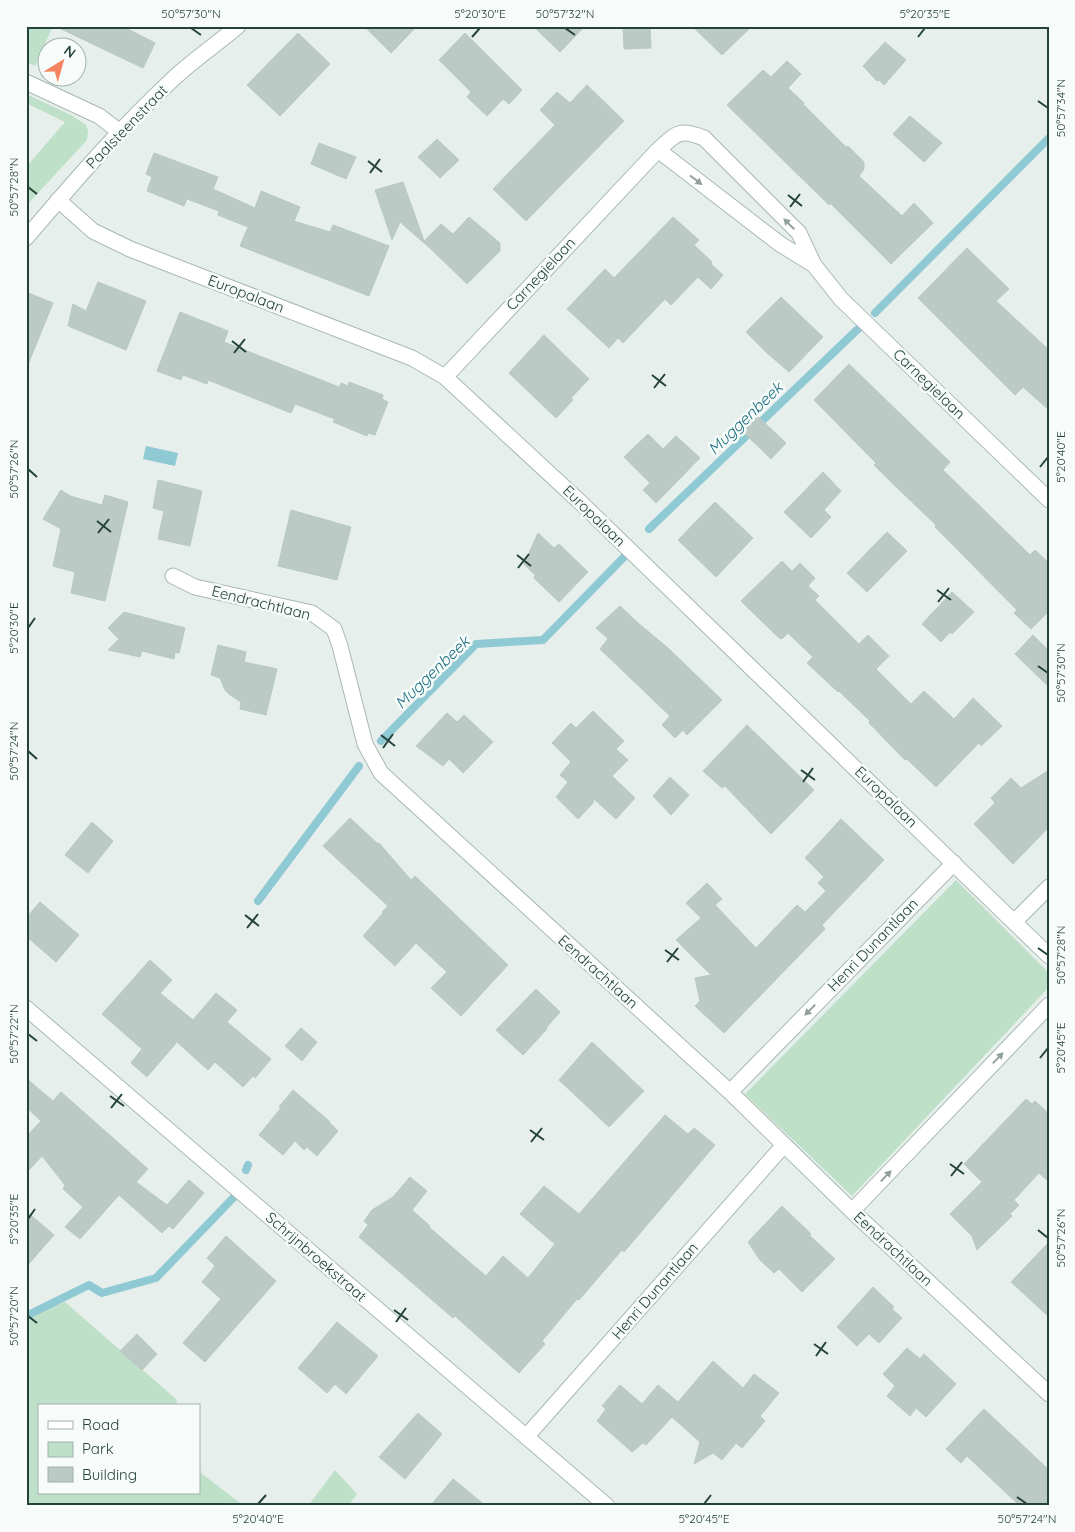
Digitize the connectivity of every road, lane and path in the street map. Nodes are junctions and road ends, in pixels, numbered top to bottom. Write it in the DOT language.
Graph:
graph roads {
  1 [pos="238,26"];
  2 [pos="26,82"];
  3 [pos="120,132"];
  4 [pos="658,150"];
  5 [pos="58,200"];
  6 [pos="26,238"];
  7 [pos="814,265"];
  8 [pos="445,377"];
  9 [pos="1049,500"];
  10 [pos="173,576"];
  11 [pos="954,863"];
  12 [pos="1049,887"];
  13 [pos="1015,921"];
  14 [pos="1049,956"];
  15 [pos="1049,1005"];
  16 [pos="26,1008"];
  17 [pos="730,1092"];
  18 [pos="784,1145"];
  19 [pos="852,1211"];
  20 [pos="1049,1394"];
  21 [pos="526,1437"];
  22 [pos="607,1506"];
  1 -- 3 [label="street, Paalsteenstraat"];
  2 -- 3 [label="street"];
  3 -- 5 [label="street, Paalsteenstraat"];
  4 -- 7 [label="street, Carnegielaan, one-way"];
  7 -- 4 [label="street, Carnegielaan, one-way"];
  4 -- 8 [label="street, Carnegielaan"];
  5 -- 6 [label="street, Paalsteenstraat"];
  5 -- 8 [label="street, Europalaan"];
  7 -- 9 [label="street, Carnegielaan"];
  8 -- 11 [label="street, Europalaan"];
  10 -- 17 [label="street, Eendrachtlaan"];
  11 -- 13 [label="street, Europalaan"];
  11 -- 17 [label="street, Henri Dunantlaan, one-way"];
  12 -- 13 [label="street"];
  13 -- 14 [label="street, Europalaan"];
  19 -- 15 [label="street, one-way"];
  16 -- 21 [label="street, Schrijnbroekstraat"];
  17 -- 18 [label="street, Eendrachtlaan"];
  18 -- 19 [label="street, Eendrachtlaan"];
  18 -- 21 [label="street, Henri Dunantlaan"];
  19 -- 20 [label="street, Eendrachtlaan"];
  21 -- 22 [label="street, Schrijnbroekstraat"];
}
